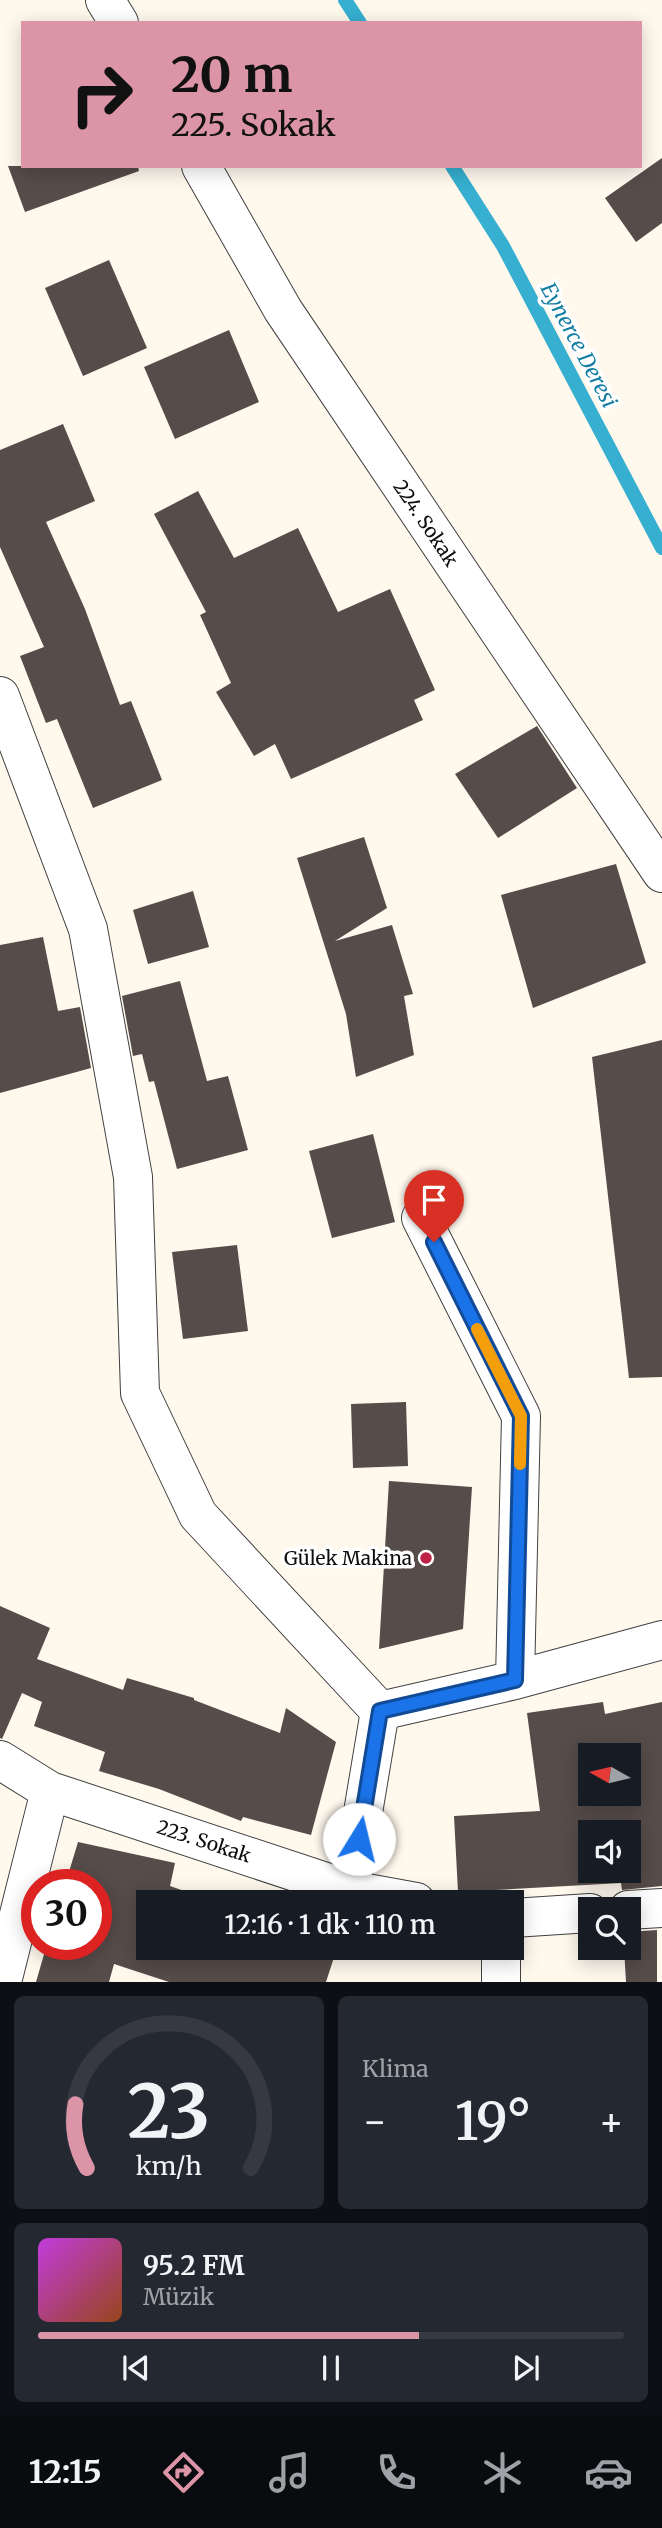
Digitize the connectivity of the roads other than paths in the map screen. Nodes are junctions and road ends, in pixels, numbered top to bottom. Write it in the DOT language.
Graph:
graph roads {
  1 [pos="106,0"];
  2 [pos="117,21"];
  3 [pos="202,168"];
  4 [pos="0,696"];
  5 [pos="662,873"];
  6 [pos="421,1218"];
  7 [pos="662,1640"];
  8 [pos="515,1680"];
  9 [pos="380,1711"];
  10 [pos="0,1760"];
  11 [pos="50,1791"];
  12 [pos="351,1890"];
  13 [pos="662,1908"];
  14 [pos="641,1909"];
  15 [pos="578,1914"];
  16 [pos="524,1917"];
  17 [pos="501,1960"];
  18 [pos="2,1982"];
  19 [pos="501,1982"];
  1 -- 2 [label="street"];
  3 -- 5 [label="street, 224. Sokak"];
  4 -- 9 [label="street"];
  6 -- 8 [label="street"];
  7 -- 8 [label="street"];
  8 -- 9 [label="street"];
  9 -- 12 [label="street"];
  10 -- 11 [label="street, 223. Sokak"];
  11 -- 12 [label="street, 223. Sokak"];
  11 -- 18 [label="street"];
  13 -- 14 [label="street"];
  15 -- 16 [label="street"];
  17 -- 19 [label="street"];
}
